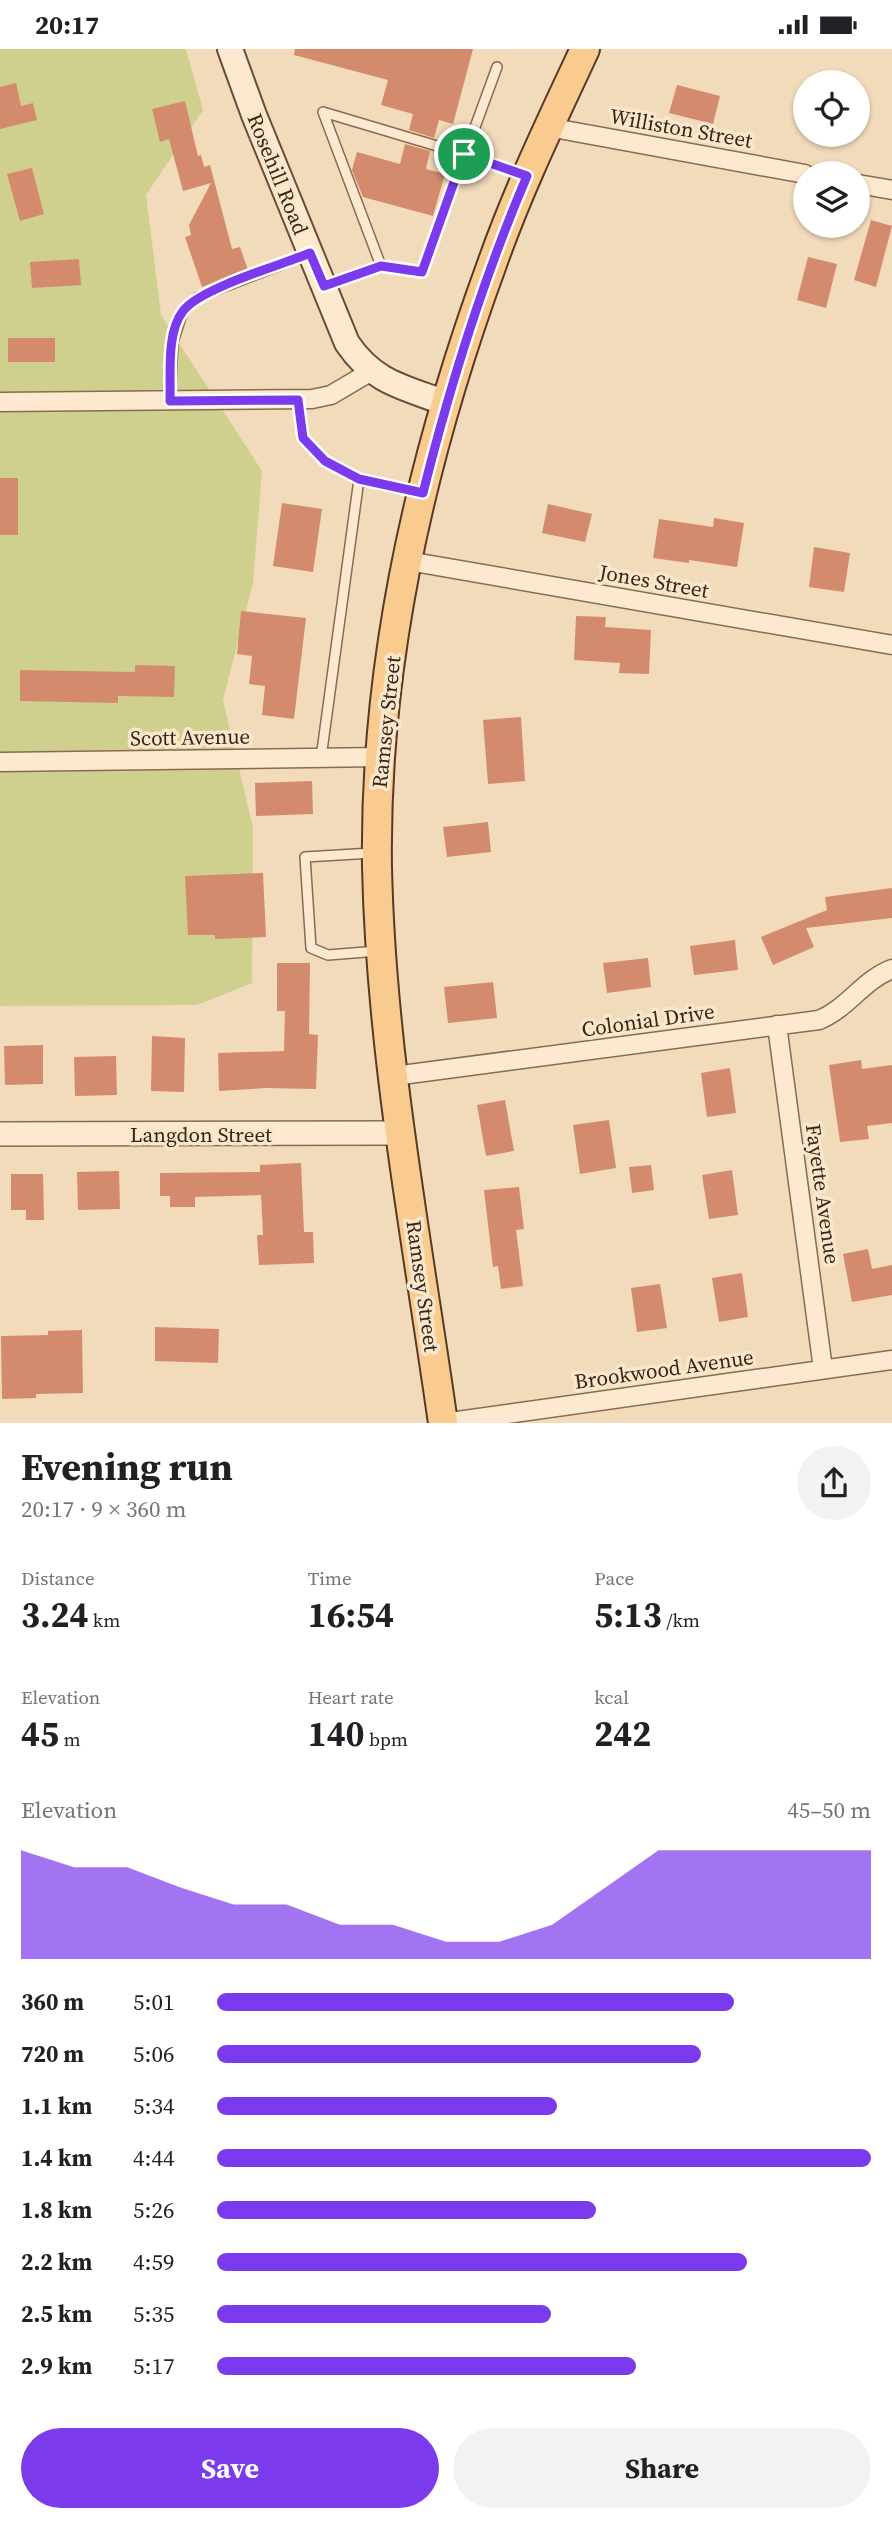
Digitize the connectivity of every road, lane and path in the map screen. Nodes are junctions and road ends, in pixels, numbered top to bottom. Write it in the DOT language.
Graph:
graph roads {
  1 [pos="230,49"];
  2 [pos="584,49"];
  3 [pos="496,67"];
  4 [pos="548,127"];
  5 [pos="464,154"];
  6 [pos="793,172"];
  7 [pos="527,176"];
  8 [pos="870,186"];
  9 [pos="892,190"];
  10 [pos="310,253"];
  11 [pos="381,266"];
  12 [pos="324,286"];
  13 [pos="370,372"];
  14 [pos="298,400"];
  15 [pos="170,401"];
  16 [pos="0,402"];
  17 [pos="446,403"];
  18 [pos="359,479"];
  19 [pos="423,493"];
  20 [pos="408,561"];
  21 [pos="892,645"];
  22 [pos="381,757"];
  23 [pos="321,758"];
  24 [pos="0,762"];
  25 [pos="377,853"];
  26 [pos="381,951"];
  27 [pos="892,969"];
  28 [pos="777,1025"];
  29 [pos="394,1076"];
  30 [pos="402,1133"];
  31 [pos="0,1134"];
  32 [pos="892,1360"];
  33 [pos="823,1369"];
  34 [pos="443,1423"];
  1 -- 10 [label="main road, Rosehill Road"];
  2 -- 4 [label="main road, Ramsey Street"];
  3 -- 5 [label="lane"];
  4 -- 6 [label="street, Williston Street"];
  4 -- 7 [label="main road, Ramsey Street"];
  5 -- 7 [label="lane"];
  5 -- 11 [label="lane"];
  5 -- 11 [label="lane"];
  7 -- 17 [label="main road, Ramsey Street"];
  8 -- 9 [label="street"];
  10 -- 12 [label="main road, Rosehill Road"];
  10 -- 15 [label="lane"];
  11 -- 12 [label="lane"];
  12 -- 13 [label="main road, Rosehill Road"];
  13 -- 14 [label="street"];
  13 -- 17 [label="main road, Rosehill Road"];
  14 -- 15 [label="street"];
  14 -- 18 [label="lane"];
  15 -- 16 [label="street"];
  17 -- 19 [label="main road, Ramsey Street"];
  18 -- 19 [label="lane"];
  18 -- 23 [label="lane"];
  19 -- 20 [label="main road, Ramsey Street"];
  20 -- 21 [label="street, Jones Street"];
  20 -- 22 [label="main road, Ramsey Street"];
  22 -- 23 [label="street, Scott Avenue"];
  22 -- 25 [label="main road, Ramsey Street"];
  23 -- 24 [label="street, Scott Avenue"];
  25 -- 26 [label="main road, Ramsey Street"];
  25 -- 26 [label="lane"];
  26 -- 29 [label="main road, Ramsey Street"];
  27 -- 28 [label="street, Colonial Drive"];
  28 -- 29 [label="street, Colonial Drive"];
  28 -- 33 [label="street, Fayette Avenue"];
  29 -- 30 [label="main road, Ramsey Street"];
  30 -- 31 [label="street, Langdon Street"];
  30 -- 34 [label="main road, Ramsey Street"];
  32 -- 33 [label="street, Brookwood Avenue"];
  33 -- 34 [label="street, Brookwood Avenue"];
}
